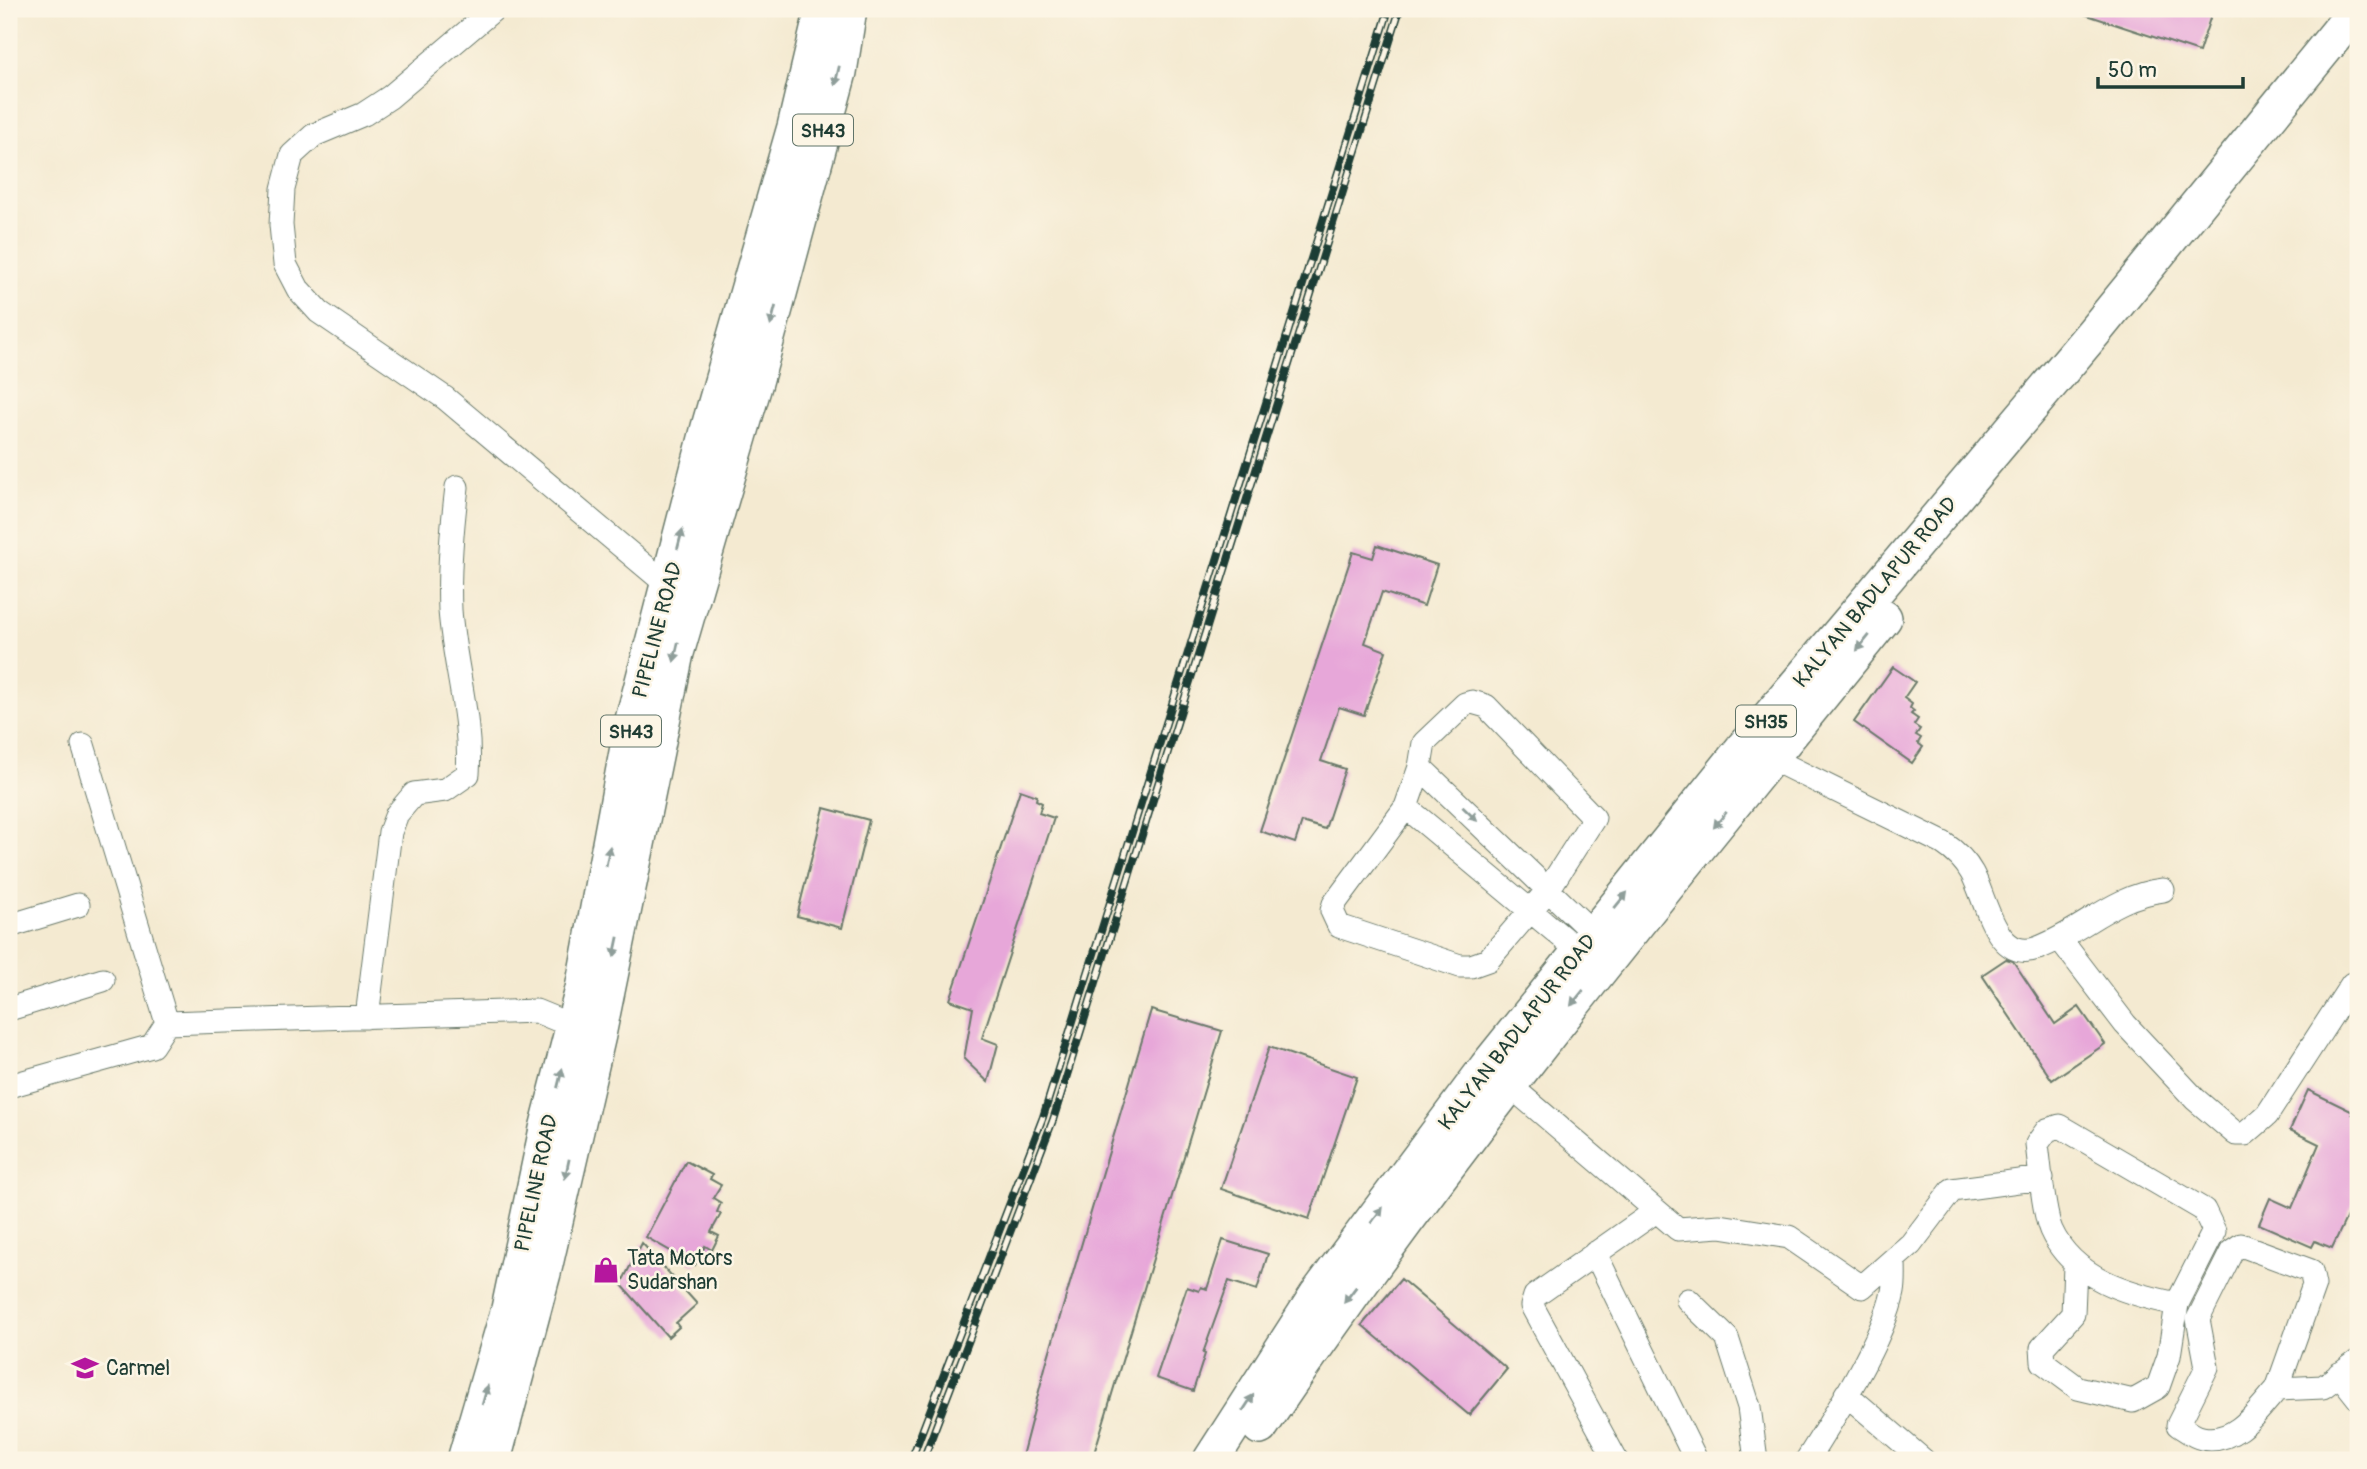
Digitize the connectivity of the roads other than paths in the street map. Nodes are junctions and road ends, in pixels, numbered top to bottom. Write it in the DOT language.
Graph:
graph roads {
  1 [pos="494,9"];
  2 [pos="824,9"];
  3 [pos="849,9"];
  4 [pos="2357,9"];
  5 [pos="2358,42"];
  6 [pos="457,487"];
  7 [pos="679,594"];
  8 [pos="1882,602"];
  9 [pos="83,745"];
  10 [pos="1758,752"];
  11 [pos="1420,767"];
  12 [pos="1406,807"];
  13 [pos="1548,890"];
  14 [pos="2163,890"];
  15 [pos="78,905"];
  16 [pos="1531,910"];
  17 [pos="9,926"];
  18 [pos="2060,939"];
  19 [pos="1587,943"];
  20 [pos="103,980"];
  21 [pos="2352,984"];
  22 [pos="9,1009"];
  23 [pos="367,1017"];
  24 [pos="167,1023"];
  25 [pos="586,1031"];
  26 [pos="1498,1075"];
  27 [pos="9,1086"];
  28 [pos="2042,1178"];
  29 [pos="1656,1211"];
  30 [pos="1595,1253"];
  31 [pos="1894,1259"];
  32 [pos="2075,1266"];
  33 [pos="1688,1300"];
  34 [pos="2177,1304"];
  35 [pos="2358,1361"];
  36 [pos="2339,1374"];
  37 [pos="2277,1389"];
  38 [pos="2358,1398"];
  39 [pos="1842,1401"];
  40 [pos="466,1460"];
  41 [pos="493,1460"];
  42 [pos="1211,1460"];
  43 [pos="1238,1460"];
  44 [pos="1616,1460"];
  45 [pos="1696,1460"];
  46 [pos="1756,1460"];
  47 [pos="1807,1460"];
  48 [pos="1910,1460"];
  49 [pos="1923,1460"];
  1 -- 7 [label="street"];
  7 -- 2 [label="main road, PIPELINE ROAD / SH43, one-way"];
  3 -- 7 [label="main road, PIPELINE ROAD / SH43, one-way"];
  4 -- 8 [label="main road, KALYAN BADLAPUR ROAD / SH35"];
  5 -- 8 [label="main road, KALYAN BADLAPUR ROAD / SH35"];
  6 -- 23 [label="street"];
  7 -- 25 [label="main road, PIPELINE ROAD / SH43"];
  8 -- 10 [label="main road, KALYAN BADLAPUR ROAD / SH35"];
  9 -- 24 [label="street"];
  10 -- 18 [label="street"];
  19 -- 10 [label="main road, KALYAN BADLAPUR ROAD / SH35, one-way"];
  10 -- 26 [label="main road, KALYAN BADLAPUR ROAD / SH35, one-way"];
  11 -- 12 [label="street"];
  11 -- 13 [label="street, one-way"];
  11 -- 13 [label="street"];
  12 -- 16 [label="street"];
  12 -- 16 [label="street"];
  13 -- 16 [label="street"];
  13 -- 19 [label="street"];
  14 -- 18 [label="street"];
  15 -- 17 [label="street"];
  16 -- 19 [label="street"];
  18 -- 21 [label="street"];
  19 -- 26 [label="main road, KALYAN BADLAPUR ROAD / SH35"];
  20 -- 22 [label="street"];
  23 -- 24 [label="street"];
  23 -- 25 [label="street"];
  24 -- 27 [label="street"];
  40 -- 25 [label="main road, PIPELINE ROAD / SH43, one-way"];
  25 -- 41 [label="main road, PIPELINE ROAD / SH43, one-way"];
  26 -- 29 [label="street"];
  42 -- 26 [label="main road, KALYAN BADLAPUR ROAD / SH35, one-way"];
  26 -- 43 [label="main road, KALYAN BADLAPUR ROAD / SH35, one-way"];
  28 -- 31 [label="street"];
  28 -- 32 [label="street"];
  28 -- 34 [label="street"];
  29 -- 30 [label="street"];
  29 -- 31 [label="street"];
  30 -- 44 [label="street"];
  30 -- 45 [label="street"];
  31 -- 39 [label="street"];
  32 -- 34 [label="street"];
  32 -- 34 [label="street"];
  33 -- 46 [label="street"];
  35 -- 36 [label="street"];
  36 -- 37 [label="street"];
  36 -- 38 [label="street"];
  37 -- 37 [label="street"];
  39 -- 47 [label="street"];
  39 -- 48 [label="street"];
  39 -- 49 [label="street"];
}
